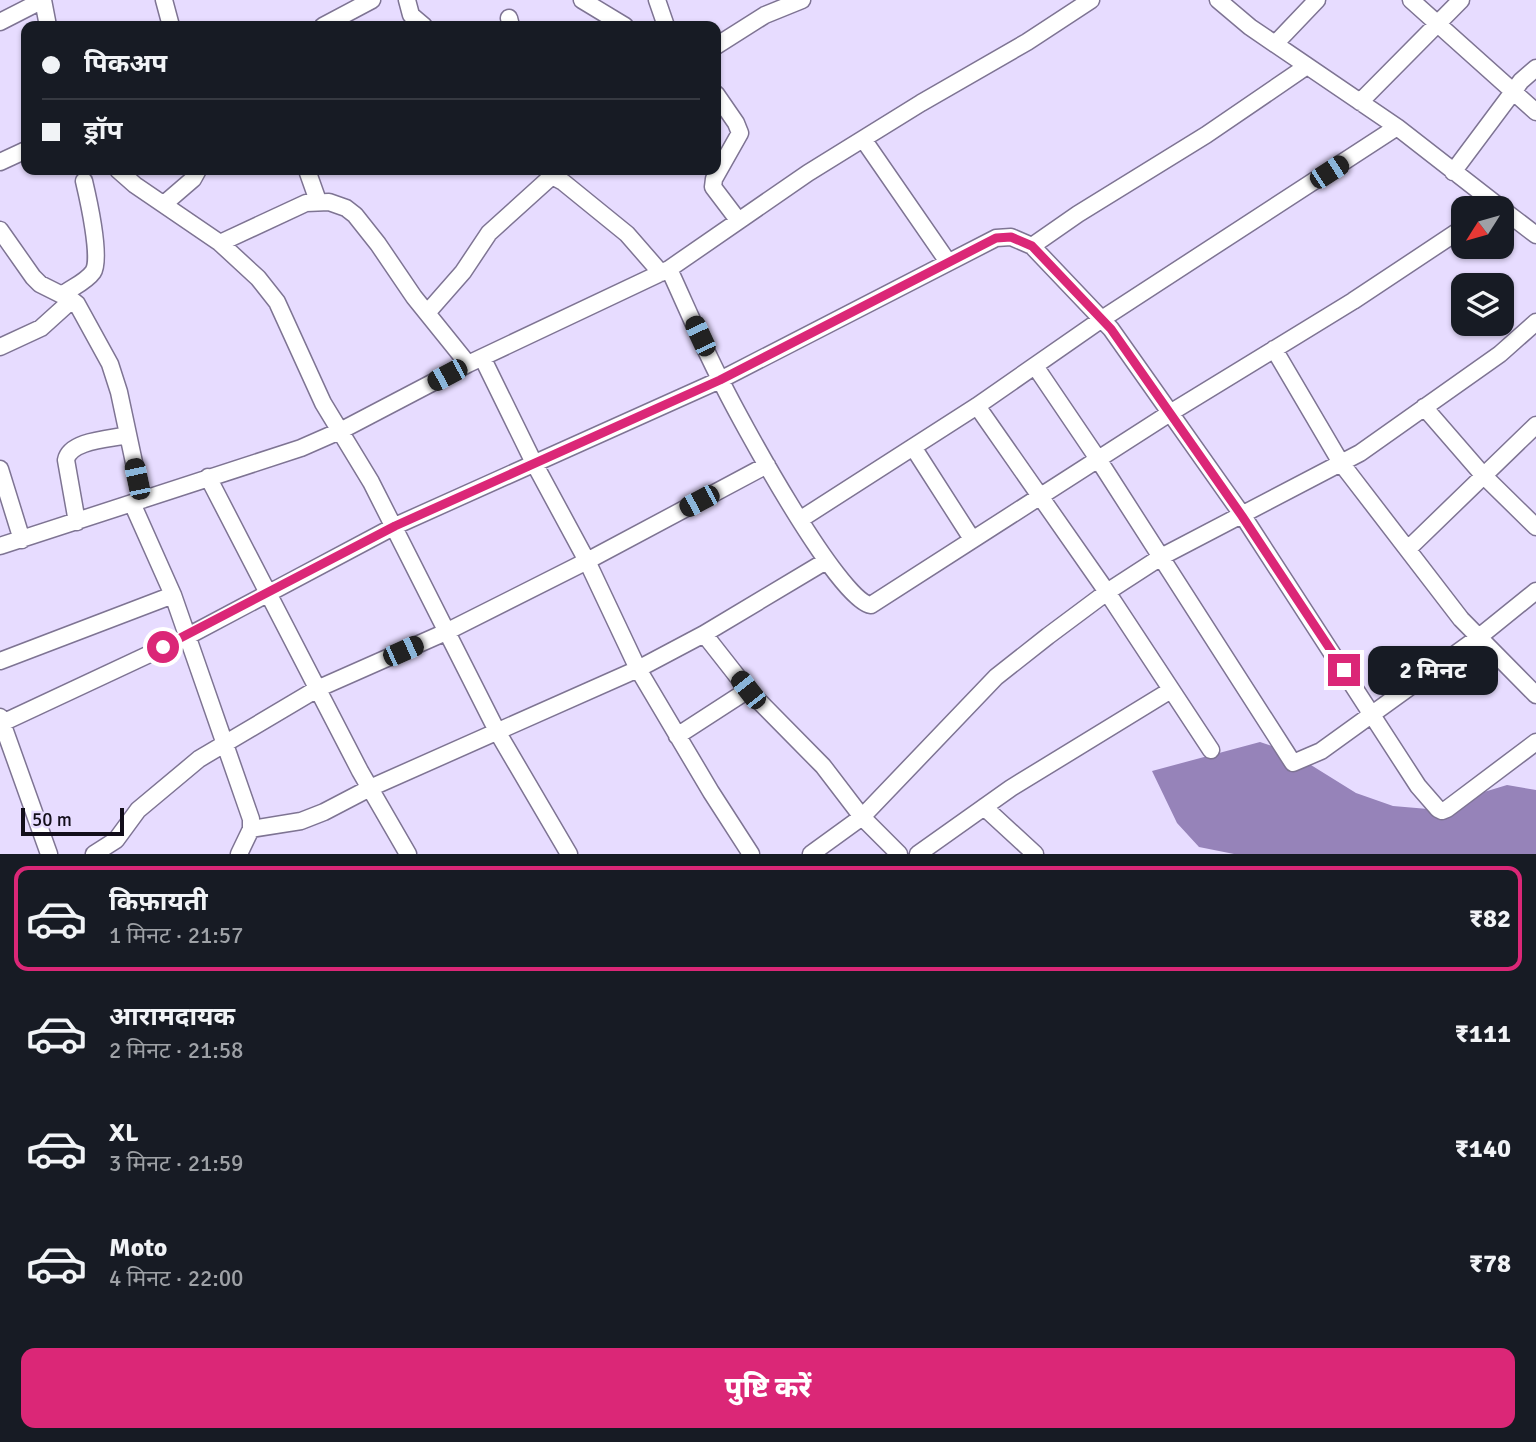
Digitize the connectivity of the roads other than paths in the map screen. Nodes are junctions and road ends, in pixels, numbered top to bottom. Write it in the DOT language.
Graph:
graph roads {
  1 [pos="163,0"];
  2 [pos="372,0"];
  3 [pos="407,0"];
  4 [pos="582,0"];
  5 [pos="657,0"];
  6 [pos="802,0"];
  7 [pos="1090,0"];
  8 [pos="1218,0"];
  9 [pos="1317,0"];
  10 [pos="1411,0"];
  11 [pos="1461,0"];
  12 [pos="47,21"];
  13 [pos="169,21"];
  14 [pos="332,21"];
  15 [pos="418,21"];
  16 [pos="617,21"];
  17 [pos="664,21"];
  18 [pos="0,22"];
  19 [pos="1437,24"];
  20 [pos="721,43"];
  21 [pos="1275,44"];
  22 [pos="1307,66"];
  23 [pos="1536,68"];
  24 [pos="1512,93"];
  25 [pos="721,101"];
  26 [pos="1360,102"];
  27 [pos="1536,112"];
  28 [pos="1397,127"];
  29 [pos="863,139"];
  30 [pos="21,152"];
  31 [pos="0,162"];
  32 [pos="721,167"];
  33 [pos="1454,172"];
  34 [pos="124,175"];
  35 [pos="195,175"];
  36 [pos="309,175"];
  37 [pos="548,175"];
  38 [pos="553,175"];
  39 [pos="716,175"];
  40 [pos="84,181"];
  41 [pos="1483,196"];
  42 [pos="317,201"];
  43 [pos="164,204"];
  44 [pos="1514,219"];
  45 [pos="738,220"];
  46 [pos="0,230"];
  47 [pos="1536,235"];
  48 [pos="1451,236"];
  49 [pos="220,243"];
  50 [pos="1032,246"];
  51 [pos="948,262"];
  52 [pos="665,271"];
  53 [pos="67,297"];
  54 [pos="427,313"];
  55 [pos="1102,319"];
  56 [pos="1536,322"];
  57 [pos="0,347"];
  58 [pos="1274,349"];
  59 [pos="475,361"];
  60 [pos="1035,366"];
  61 [pos="720,380"];
  62 [pos="977,406"];
  63 [pos="1424,407"];
  64 [pos="1170,413"];
  65 [pos="1536,425"];
  66 [pos="342,430"];
  67 [pos="128,435"];
  68 [pos="913,447"];
  69 [pos="1098,459"];
  70 [pos="534,463"];
  71 [pos="1341,463"];
  72 [pos="766,466"];
  73 [pos="0,469"];
  74 [pos="1483,475"];
  75 [pos="208,478"];
  76 [pos="1040,496"];
  77 [pos="137,502"];
  78 [pos="1242,516"];
  79 [pos="801,519"];
  80 [pos="78,522"];
  81 [pos="395,526"];
  82 [pos="1536,527"];
  83 [pos="972,539"];
  84 [pos="22,540"];
  85 [pos="0,546"];
  86 [pos="1408,549"];
  87 [pos="1161,557"];
  88 [pos="587,561"];
  89 [pos="826,561"];
  90 [pos="1536,591"];
  91 [pos="1107,592"];
  92 [pos="173,595"];
  93 [pos="267,595"];
  94 [pos="446,632"];
  95 [pos="704,634"];
  96 [pos="186,636"];
  97 [pos="1479,637"];
  98 [pos="0,661"];
  99 [pos="638,670"];
  100 [pos="317,689"];
  101 [pos="748,690"];
  102 [pos="1171,690"];
  103 [pos="1536,695"];
  104 [pos="1373,713"];
  105 [pos="1,722"];
  106 [pos="498,733"];
  107 [pos="677,736"];
  108 [pos="1536,742"];
  109 [pos="224,743"];
  110 [pos="1211,750"];
  111 [pos="370,788"];
  112 [pos="984,807"];
  113 [pos="862,817"];
  114 [pos="251,829"];
  115 [pos="49,854"];
  116 [pos="94,854"];
  117 [pos="239,854"];
  118 [pos="408,854"];
  119 [pos="569,854"];
  120 [pos="751,854"];
  121 [pos="811,854"];
  122 [pos="899,854"];
  123 [pos="918,854"];
  124 [pos="1035,854"];
  1 -- 13 [label="street"];
  2 -- 14 [label="street"];
  3 -- 15 [label="street"];
  4 -- 16 [label="street"];
  5 -- 17 [label="street"];
  6 -- 20 [label="street"];
  7 -- 29 [label="street"];
  8 -- 21 [label="street"];
  9 -- 21 [label="street"];
  10 -- 19 [label="street"];
  11 -- 19 [label="street"];
  12 -- 18 [label="street"];
  19 -- 24 [label="street"];
  19 -- 26 [label="street"];
  21 -- 22 [label="street"];
  22 -- 26 [label="street"];
  22 -- 50 [label="street"];
  23 -- 24 [label="street"];
  24 -- 27 [label="street"];
  24 -- 33 [label="street"];
  25 -- 32 [label="street"];
  26 -- 28 [label="street"];
  28 -- 33 [label="street"];
  28 -- 55 [label="street"];
  29 -- 45 [label="street"];
  29 -- 51 [label="street"];
  30 -- 31 [label="street"];
  33 -- 41 [label="street"];
  34 -- 43 [label="street"];
  35 -- 43 [label="street"];
  36 -- 42 [label="street"];
  37 -- 54 [label="street"];
  38 -- 52 [label="street"];
  39 -- 45 [label="street"];
  40 -- 53 [label="street"];
  42 -- 49 [label="street"];
  42 -- 54 [label="street"];
  43 -- 49 [label="street"];
  44 -- 47 [label="street"];
  45 -- 52 [label="street"];
  46 -- 53 [label="street"];
  48 -- 58 [label="street"];
  49 -- 66 [label="street"];
  50 -- 51 [label="street"];
  50 -- 55 [label="street"];
  51 -- 61 [label="street"];
  52 -- 59 [label="street"];
  52 -- 61 [label="street"];
  53 -- 57 [label="street"];
  53 -- 67 [label="street"];
  54 -- 59 [label="street"];
  55 -- 60 [label="street"];
  55 -- 64 [label="street"];
  56 -- 63 [label="street"];
  58 -- 64 [label="street"];
  58 -- 71 [label="street"];
  59 -- 66 [label="street"];
  59 -- 70 [label="street"];
  60 -- 62 [label="street"];
  60 -- 69 [label="street"];
  61 -- 70 [label="street"];
  61 -- 72 [label="street"];
  62 -- 68 [label="street"];
  62 -- 76 [label="street"];
  63 -- 71 [label="street"];
  63 -- 74 [label="street"];
  64 -- 69 [label="street"];
  64 -- 78 [label="street"];
  65 -- 74 [label="street"];
  66 -- 75 [label="street"];
  66 -- 81 [label="street"];
  67 -- 77 [label="street"];
  67 -- 80 [label="street"];
  68 -- 79 [label="street"];
  68 -- 83 [label="street"];
  69 -- 76 [label="street"];
  69 -- 87 [label="street"];
  70 -- 81 [label="street"];
  70 -- 88 [label="street"];
  71 -- 78 [label="street"];
  71 -- 86 [label="street"];
  72 -- 79 [label="street"];
  72 -- 88 [label="street"];
  73 -- 84 [label="street"];
  74 -- 82 [label="street"];
  74 -- 86 [label="street"];
  75 -- 77 [label="street"];
  75 -- 93 [label="street"];
  76 -- 83 [label="street"];
  76 -- 91 [label="street"];
  77 -- 80 [label="street"];
  77 -- 92 [label="street"];
  78 -- 87 [label="street"];
  78 -- 104 [label="street"];
  79 -- 89 [label="street"];
  80 -- 84 [label="street"];
  81 -- 93 [label="street"];
  81 -- 94 [label="street"];
  83 -- 89 [label="street"];
  84 -- 85 [label="street"];
  86 -- 97 [label="street"];
  87 -- 91 [label="street"];
  87 -- 104 [label="street"];
  88 -- 94 [label="street"];
  88 -- 99 [label="street"];
  89 -- 95 [label="street"];
  90 -- 97 [label="street"];
  91 -- 102 [label="street"];
  91 -- 113 [label="street"];
  92 -- 96 [label="street"];
  92 -- 98 [label="street"];
  93 -- 96 [label="street"];
  93 -- 100 [label="street"];
  94 -- 100 [label="street"];
  94 -- 106 [label="street"];
  95 -- 99 [label="street"];
  95 -- 101 [label="street"];
  96 -- 105 [label="street"];
  96 -- 109 [label="street"];
  97 -- 103 [label="street"];
  97 -- 104 [label="street"];
  99 -- 106 [label="street"];
  99 -- 107 [label="street"];
  100 -- 109 [label="street"];
  100 -- 111 [label="street"];
  101 -- 107 [label="street"];
  101 -- 113 [label="street"];
  102 -- 110 [label="street"];
  102 -- 112 [label="street"];
  104 -- 108 [label="street"];
  105 -- 115 [label="street"];
  106 -- 111 [label="street"];
  106 -- 119 [label="street"];
  107 -- 120 [label="street"];
  109 -- 114 [label="street"];
  109 -- 116 [label="street"];
  111 -- 114 [label="street"];
  111 -- 118 [label="street"];
  112 -- 123 [label="street"];
  112 -- 124 [label="street"];
  113 -- 121 [label="street"];
  113 -- 122 [label="street"];
  114 -- 117 [label="street"];
}
